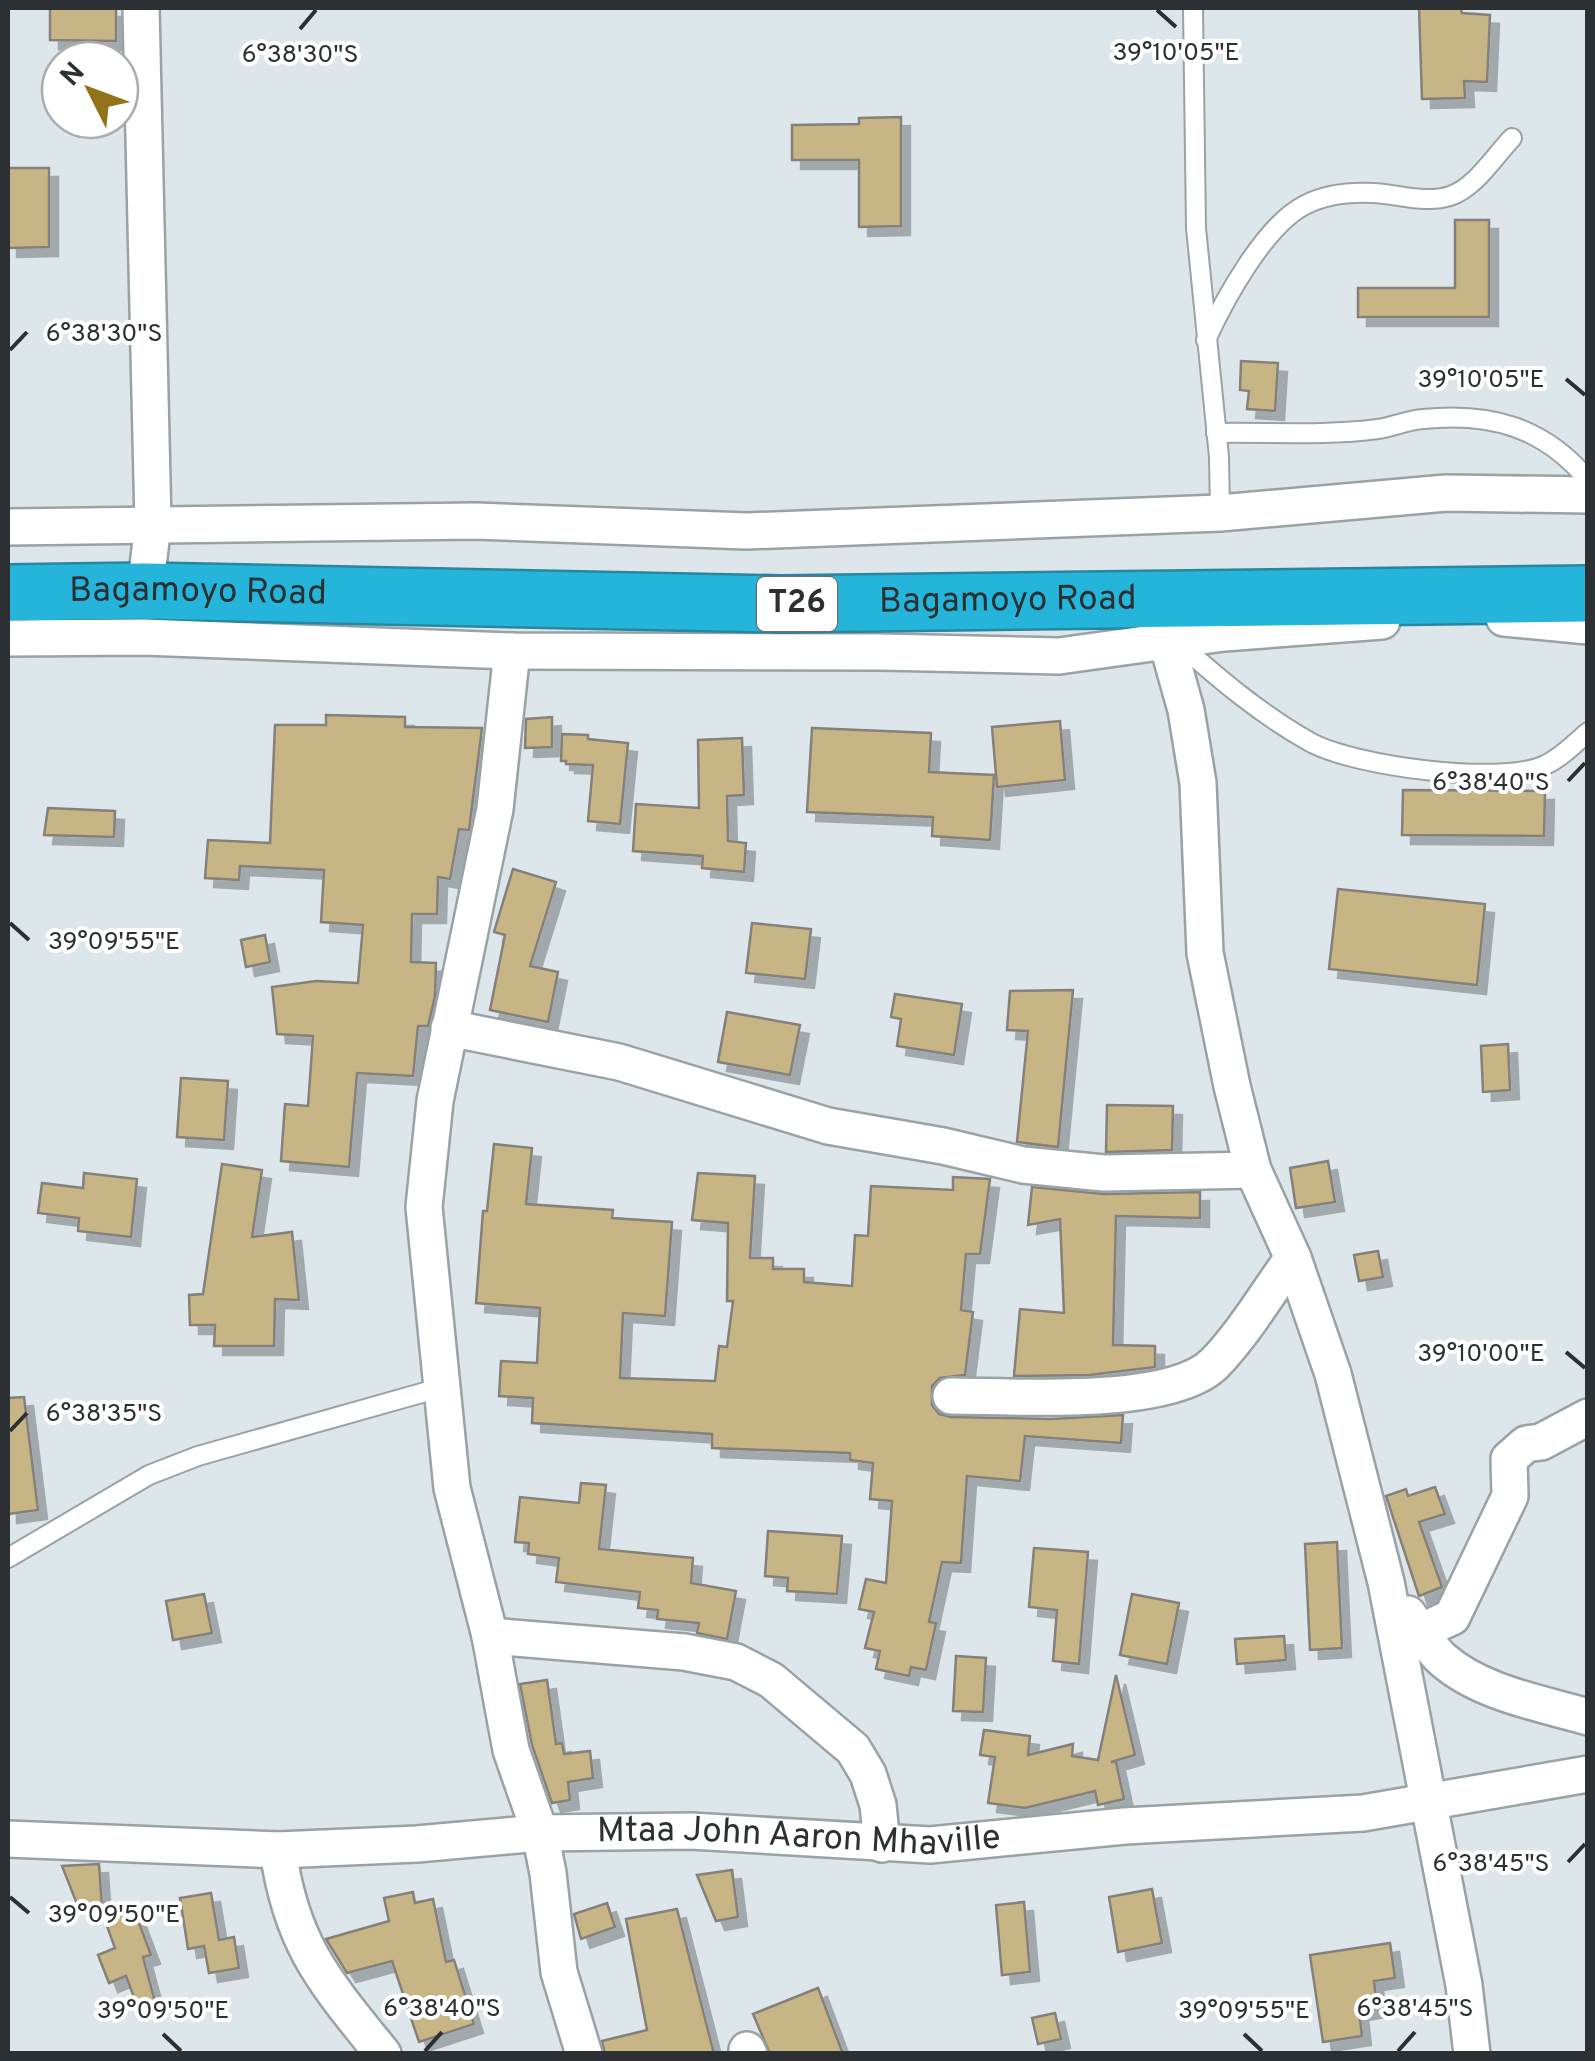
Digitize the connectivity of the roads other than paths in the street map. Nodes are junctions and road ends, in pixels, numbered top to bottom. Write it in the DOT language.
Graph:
graph roads {
  1 [pos="140,8"];
  2 [pos="1193,8"];
  3 [pos="1512,138"];
  4 [pos="1206,341"];
  5 [pos="1216,432"];
  6 [pos="1588,480"];
  7 [pos="1588,495"];
  8 [pos="1220,514"];
  9 [pos="154,524"];
  10 [pos="8,527"];
  11 [pos="145,591"];
  12 [pos="8,592"];
  13 [pos="1588,594"];
  14 [pos="1588,626"];
  15 [pos="8,638"];
  16 [pos="1171,641"];
  17 [pos="512,651"];
  18 [pos="1588,732"];
  19 [pos="449,1028"];
  20 [pos="1253,1170"];
  21 [pos="1293,1258"];
  22 [pos="443,1388"];
  23 [pos="951,1396"];
  24 [pos="1588,1417"];
  25 [pos="8,1558"];
  26 [pos="1386,1582"];
  27 [pos="1420,1632"];
  28 [pos="490,1636"];
  29 [pos="1588,1717"];
  30 [pos="1588,1774"];
  31 [pos="1428,1804"];
  32 [pos="540,1833"];
  33 [pos="8,1839"];
  34 [pos="882,1844"];
  35 [pos="278,1850"];
  36 [pos="383,2054"];
  37 [pos="584,2054"];
  38 [pos="1472,2054"];
  1 -- 9 [label="street"];
  2 -- 4 [label="lane"];
  3 -- 4 [label="lane"];
  4 -- 5 [label="lane"];
  5 -- 6 [label="lane"];
  5 -- 8 [label="lane"];
  7 -- 8 [label="street"];
  8 -- 9 [label="street"];
  9 -- 10 [label="street"];
  9 -- 11 [label="street"];
  11 -- 12 [label="highway, Bagamoyo Road / T26"];
  11 -- 13 [label="highway, Bagamoyo Road / T26"];
  14 -- 16 [label="street"];
  15 -- 17 [label="street"];
  16 -- 17 [label="street"];
  16 -- 18 [label="lane"];
  16 -- 20 [label="street"];
  17 -- 19 [label="street"];
  19 -- 20 [label="street"];
  19 -- 22 [label="street"];
  20 -- 21 [label="street"];
  21 -- 23 [label="street"];
  21 -- 26 [label="street"];
  22 -- 25 [label="lane"];
  22 -- 28 [label="street"];
  24 -- 27 [label="street"];
  26 -- 27 [label="street"];
  26 -- 31 [label="street"];
  27 -- 29 [label="street"];
  28 -- 32 [label="street"];
  28 -- 34 [label="street"];
  30 -- 31 [label="street, Mtaa John Aaron Mhaville"];
  31 -- 34 [label="street, Mtaa John Aaron Mhaville"];
  31 -- 38 [label="street"];
  32 -- 34 [label="street, Mtaa John Aaron Mhaville"];
  32 -- 35 [label="street, Mtaa John Aaron Mhaville"];
  32 -- 37 [label="street"];
  33 -- 35 [label="street, Mtaa John Aaron Mhaville"];
  35 -- 36 [label="street"];
}
